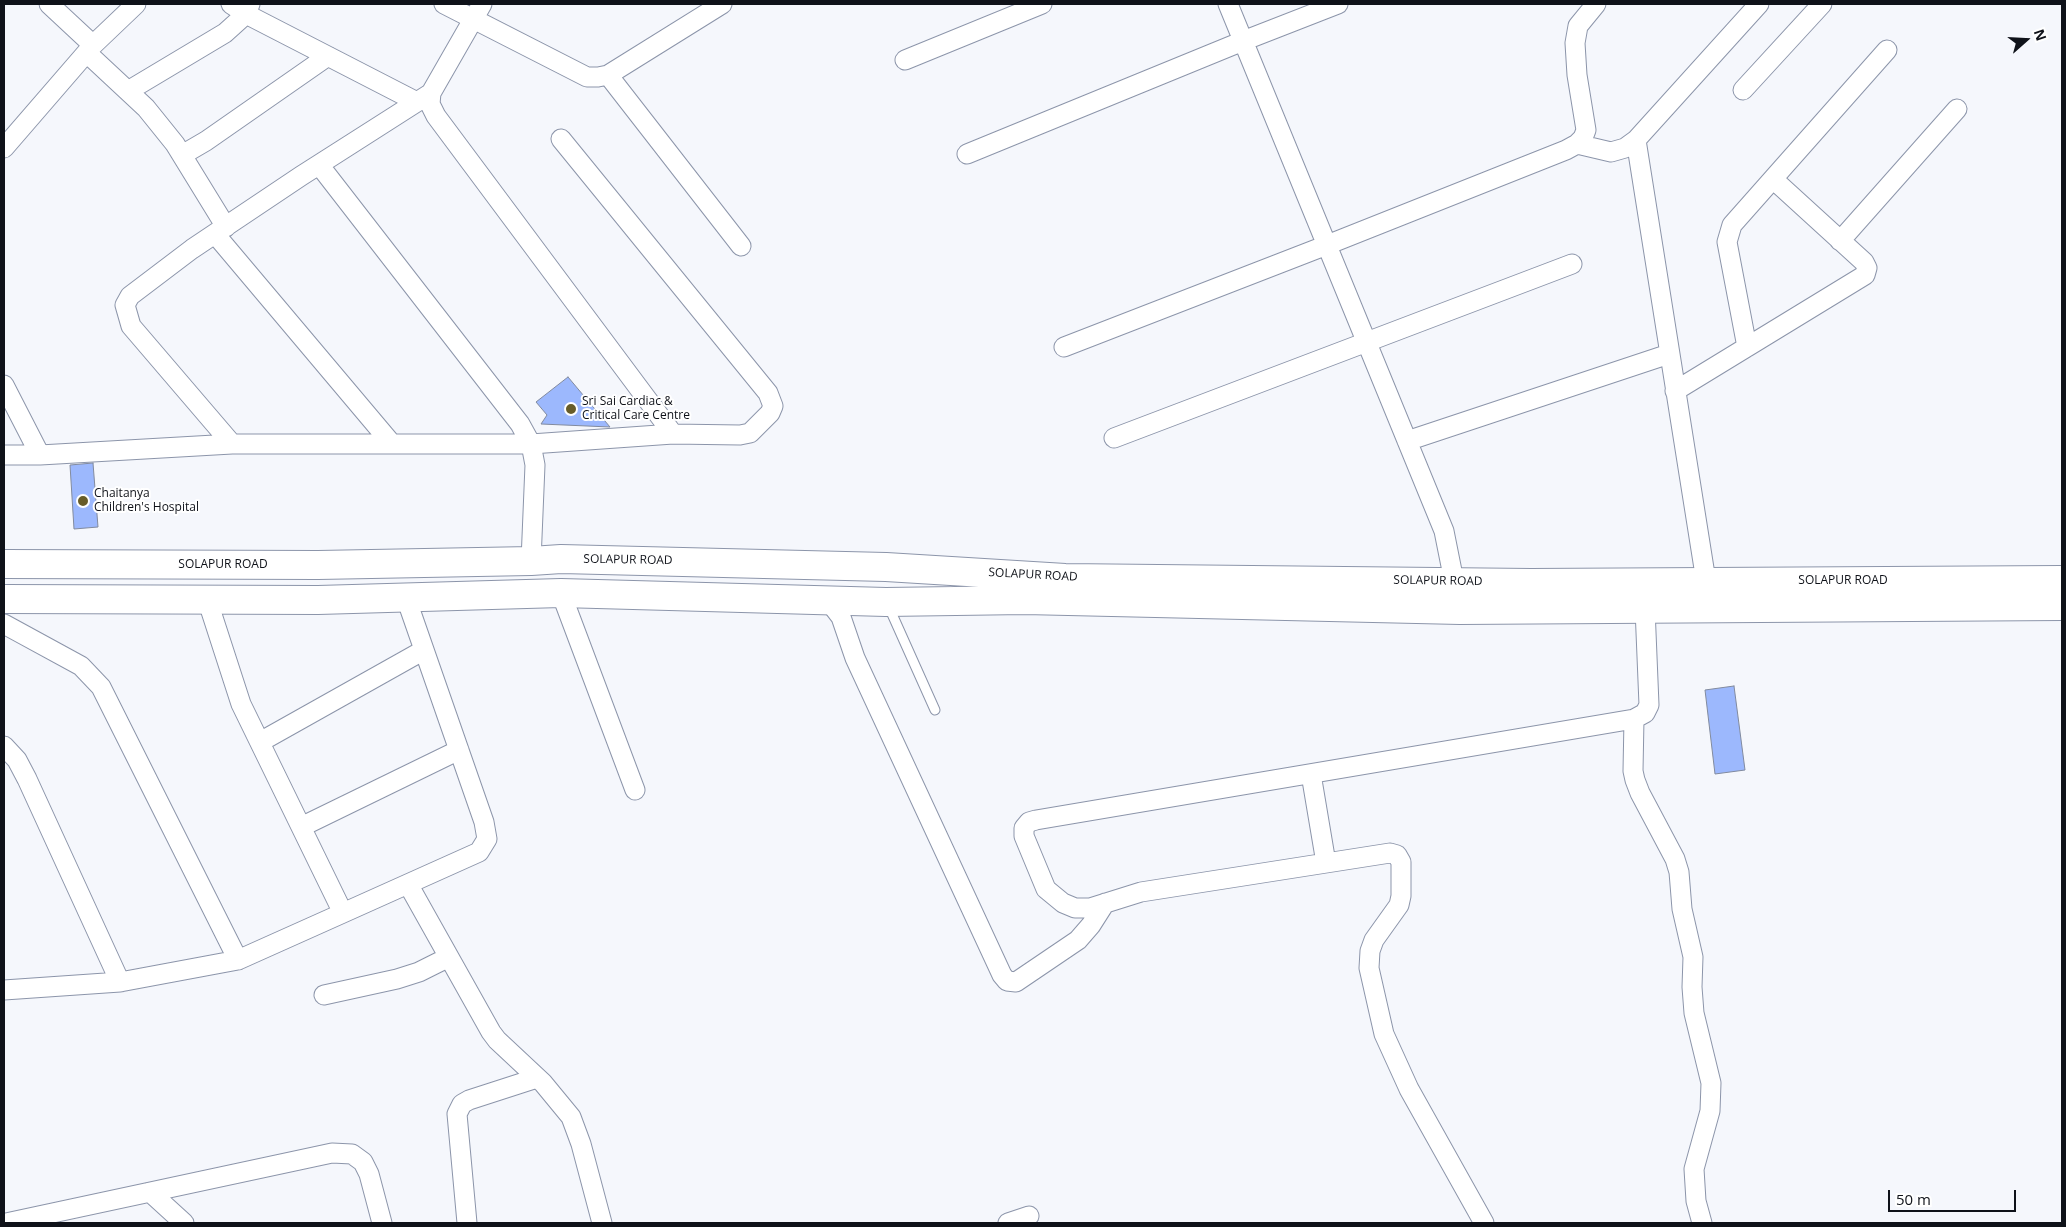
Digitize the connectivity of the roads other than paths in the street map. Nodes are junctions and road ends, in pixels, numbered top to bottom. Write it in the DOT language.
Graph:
graph roads {
  1 [pos="49,4"];
  2 [pos="136,4"];
  3 [pos="444,4"];
  4 [pos="722,4"];
  5 [pos="1042,4"];
  6 [pos="1228,4"];
  7 [pos="1338,4"];
  8 [pos="1596,4"];
  9 [pos="1759,4"];
  10 [pos="1822,4"];
  11 [pos="242,7"];
  12 [pos="477,11"];
  13 [pos="1243,40"];
  14 [pos="90,49"];
  15 [pos="1887,50"];
  16 [pos="328,56"];
  17 [pos="905,60"];
  18 [pos="608,75"];
  19 [pos="1743,90"];
  20 [pos="128,91"];
  21 [pos="424,98"];
  22 [pos="1957,109"];
  23 [pos="562,139"];
  24 [pos="1636,140"];
  25 [pos="1577,144"];
  26 [pos="4,148"];
  27 [pos="967,154"];
  28 [pos="182,155"];
  29 [pos="320,166"];
  30 [pos="1773,178"];
  31 [pos="220,230"];
  32 [pos="1840,240"];
  33 [pos="1326,245"];
  34 [pos="741,246"];
  35 [pos="1572,264"];
  36 [pos="1366,342"];
  37 [pos="1064,347"];
  38 [pos="1747,347"];
  39 [pos="1669,354"];
  40 [pos="4,385"];
  41 [pos="1675,392"];
  42 [pos="673,434"];
  43 [pos="1114,438"];
  44 [pos="1408,441"];
  45 [pos="232,444"];
  46 [pos="392,444"];
  47 [pos="531,444"];
  48 [pos="4,455"];
  49 [pos="40,455"];
  50 [pos="531,561"];
  51 [pos="4,564"];
  52 [pos="2062,580"];
  53 [pos="1454,581"];
  54 [pos="1706,581"];
  55 [pos="1025,588"];
  56 [pos="1064,590"];
  57 [pos="561,593"];
  58 [pos="4,598"];
  59 [pos="406,598"];
  60 [pos="207,599"];
  61 [pos="828,600"];
  62 [pos="886,602"];
  63 [pos="2062,606"];
  64 [pos="1645,608"];
  65 [pos="1460,610"];
  66 [pos="4,624"];
  67 [pos="424,650"];
  68 [pos="935,710"];
  69 [pos="1634,720"];
  70 [pos="260,742"];
  71 [pos="4,746"];
  72 [pos="459,750"];
  73 [pos="1312,774"];
  74 [pos="635,790"];
  75 [pos="301,827"];
  76 [pos="1326,863"];
  77 [pos="408,884"];
  78 [pos="1117,899"];
  79 [pos="343,913"];
  80 [pos="449,958"];
  81 [pos="238,960"];
  82 [pos="120,982"];
  83 [pos="4,988"];
  84 [pos="324,995"];
  85 [pos="537,1078"];
  86 [pos="150,1192"];
  87 [pos="1029,1216"];
  88 [pos="6,1223"];
  89 [pos="184,1223"];
  90 [pos="382,1223"];
  91 [pos="468,1223"];
  92 [pos="602,1223"];
  93 [pos="1008,1223"];
  94 [pos="1484,1223"];
  95 [pos="1702,1223"];
  1 -- 14 [label="street"];
  2 -- 14 [label="street"];
  3 -- 12 [label="street"];
  4 -- 18 [label="street"];
  5 -- 17 [label="street"];
  6 -- 13 [label="street"];
  7 -- 13 [label="street"];
  8 -- 25 [label="street"];
  9 -- 24 [label="street"];
  10 -- 19 [label="street"];
  11 -- 16 [label="street"];
  11 -- 20 [label="street"];
  12 -- 18 [label="street"];
  12 -- 21 [label="street"];
  13 -- 27 [label="street"];
  13 -- 33 [label="street"];
  14 -- 20 [label="street"];
  14 -- 26 [label="street"];
  15 -- 30 [label="street"];
  16 -- 21 [label="street"];
  16 -- 28 [label="street"];
  18 -- 34 [label="street"];
  20 -- 28 [label="street"];
  21 -- 29 [label="street"];
  21 -- 42 [label="street"];
  22 -- 32 [label="street"];
  23 -- 42 [label="street"];
  24 -- 25 [label="street"];
  24 -- 39 [label="street"];
  25 -- 33 [label="street"];
  28 -- 31 [label="street"];
  29 -- 31 [label="street"];
  29 -- 47 [label="street"];
  30 -- 32 [label="street"];
  30 -- 38 [label="street"];
  31 -- 45 [label="street"];
  31 -- 46 [label="street"];
  32 -- 38 [label="street"];
  33 -- 36 [label="street"];
  33 -- 37 [label="street"];
  35 -- 36 [label="street"];
  36 -- 43 [label="street"];
  36 -- 44 [label="street"];
  38 -- 41 [label="street"];
  39 -- 41 [label="street"];
  39 -- 44 [label="street"];
  40 -- 49 [label="street"];
  41 -- 54 [label="street"];
  42 -- 47 [label="street"];
  44 -- 53 [label="street"];
  45 -- 46 [label="street"];
  45 -- 49 [label="street"];
  46 -- 47 [label="street"];
  47 -- 50 [label="street"];
  48 -- 49 [label="street"];
  50 -- 51 [label="main road, SOLAPUR ROAD"];
  50 -- 55 [label="main road, SOLAPUR ROAD"];
  52 -- 54 [label="main road, SOLAPUR ROAD"];
  53 -- 54 [label="main road, SOLAPUR ROAD"];
  53 -- 56 [label="main road, SOLAPUR ROAD"];
  53 -- 65 [label="street"];
  55 -- 56 [label="main road, SOLAPUR ROAD"];
  55 -- 62 [label="main road, SOLAPUR ROAD"];
  56 -- 65 [label="main road, SOLAPUR ROAD"];
  57 -- 59 [label="main road, SOLAPUR ROAD"];
  57 -- 61 [label="main road, SOLAPUR ROAD"];
  57 -- 74 [label="street"];
  58 -- 60 [label="main road, SOLAPUR ROAD"];
  59 -- 60 [label="main road, SOLAPUR ROAD"];
  59 -- 67 [label="street"];
  60 -- 70 [label="street"];
  61 -- 62 [label="main road, SOLAPUR ROAD"];
  61 -- 78 [label="street"];
  62 -- 68 [label="lane"];
  63 -- 64 [label="main road, SOLAPUR ROAD"];
  64 -- 65 [label="main road, SOLAPUR ROAD"];
  64 -- 69 [label="street"];
  66 -- 81 [label="street"];
  67 -- 70 [label="street"];
  67 -- 72 [label="street"];
  69 -- 73 [label="street"];
  69 -- 95 [label="street"];
  70 -- 75 [label="street"];
  71 -- 82 [label="street"];
  72 -- 75 [label="street"];
  72 -- 77 [label="street"];
  73 -- 76 [label="street"];
  73 -- 78 [label="street"];
  75 -- 79 [label="street"];
  76 -- 78 [label="street"];
  76 -- 94 [label="street"];
  77 -- 79 [label="street"];
  77 -- 80 [label="street"];
  79 -- 81 [label="street"];
  80 -- 84 [label="street"];
  80 -- 85 [label="street"];
  81 -- 82 [label="street"];
  82 -- 83 [label="street"];
  85 -- 91 [label="street"];
  85 -- 92 [label="street"];
  86 -- 88 [label="street"];
  86 -- 89 [label="street"];
  86 -- 90 [label="street"];
  87 -- 93 [label="street"];
}
